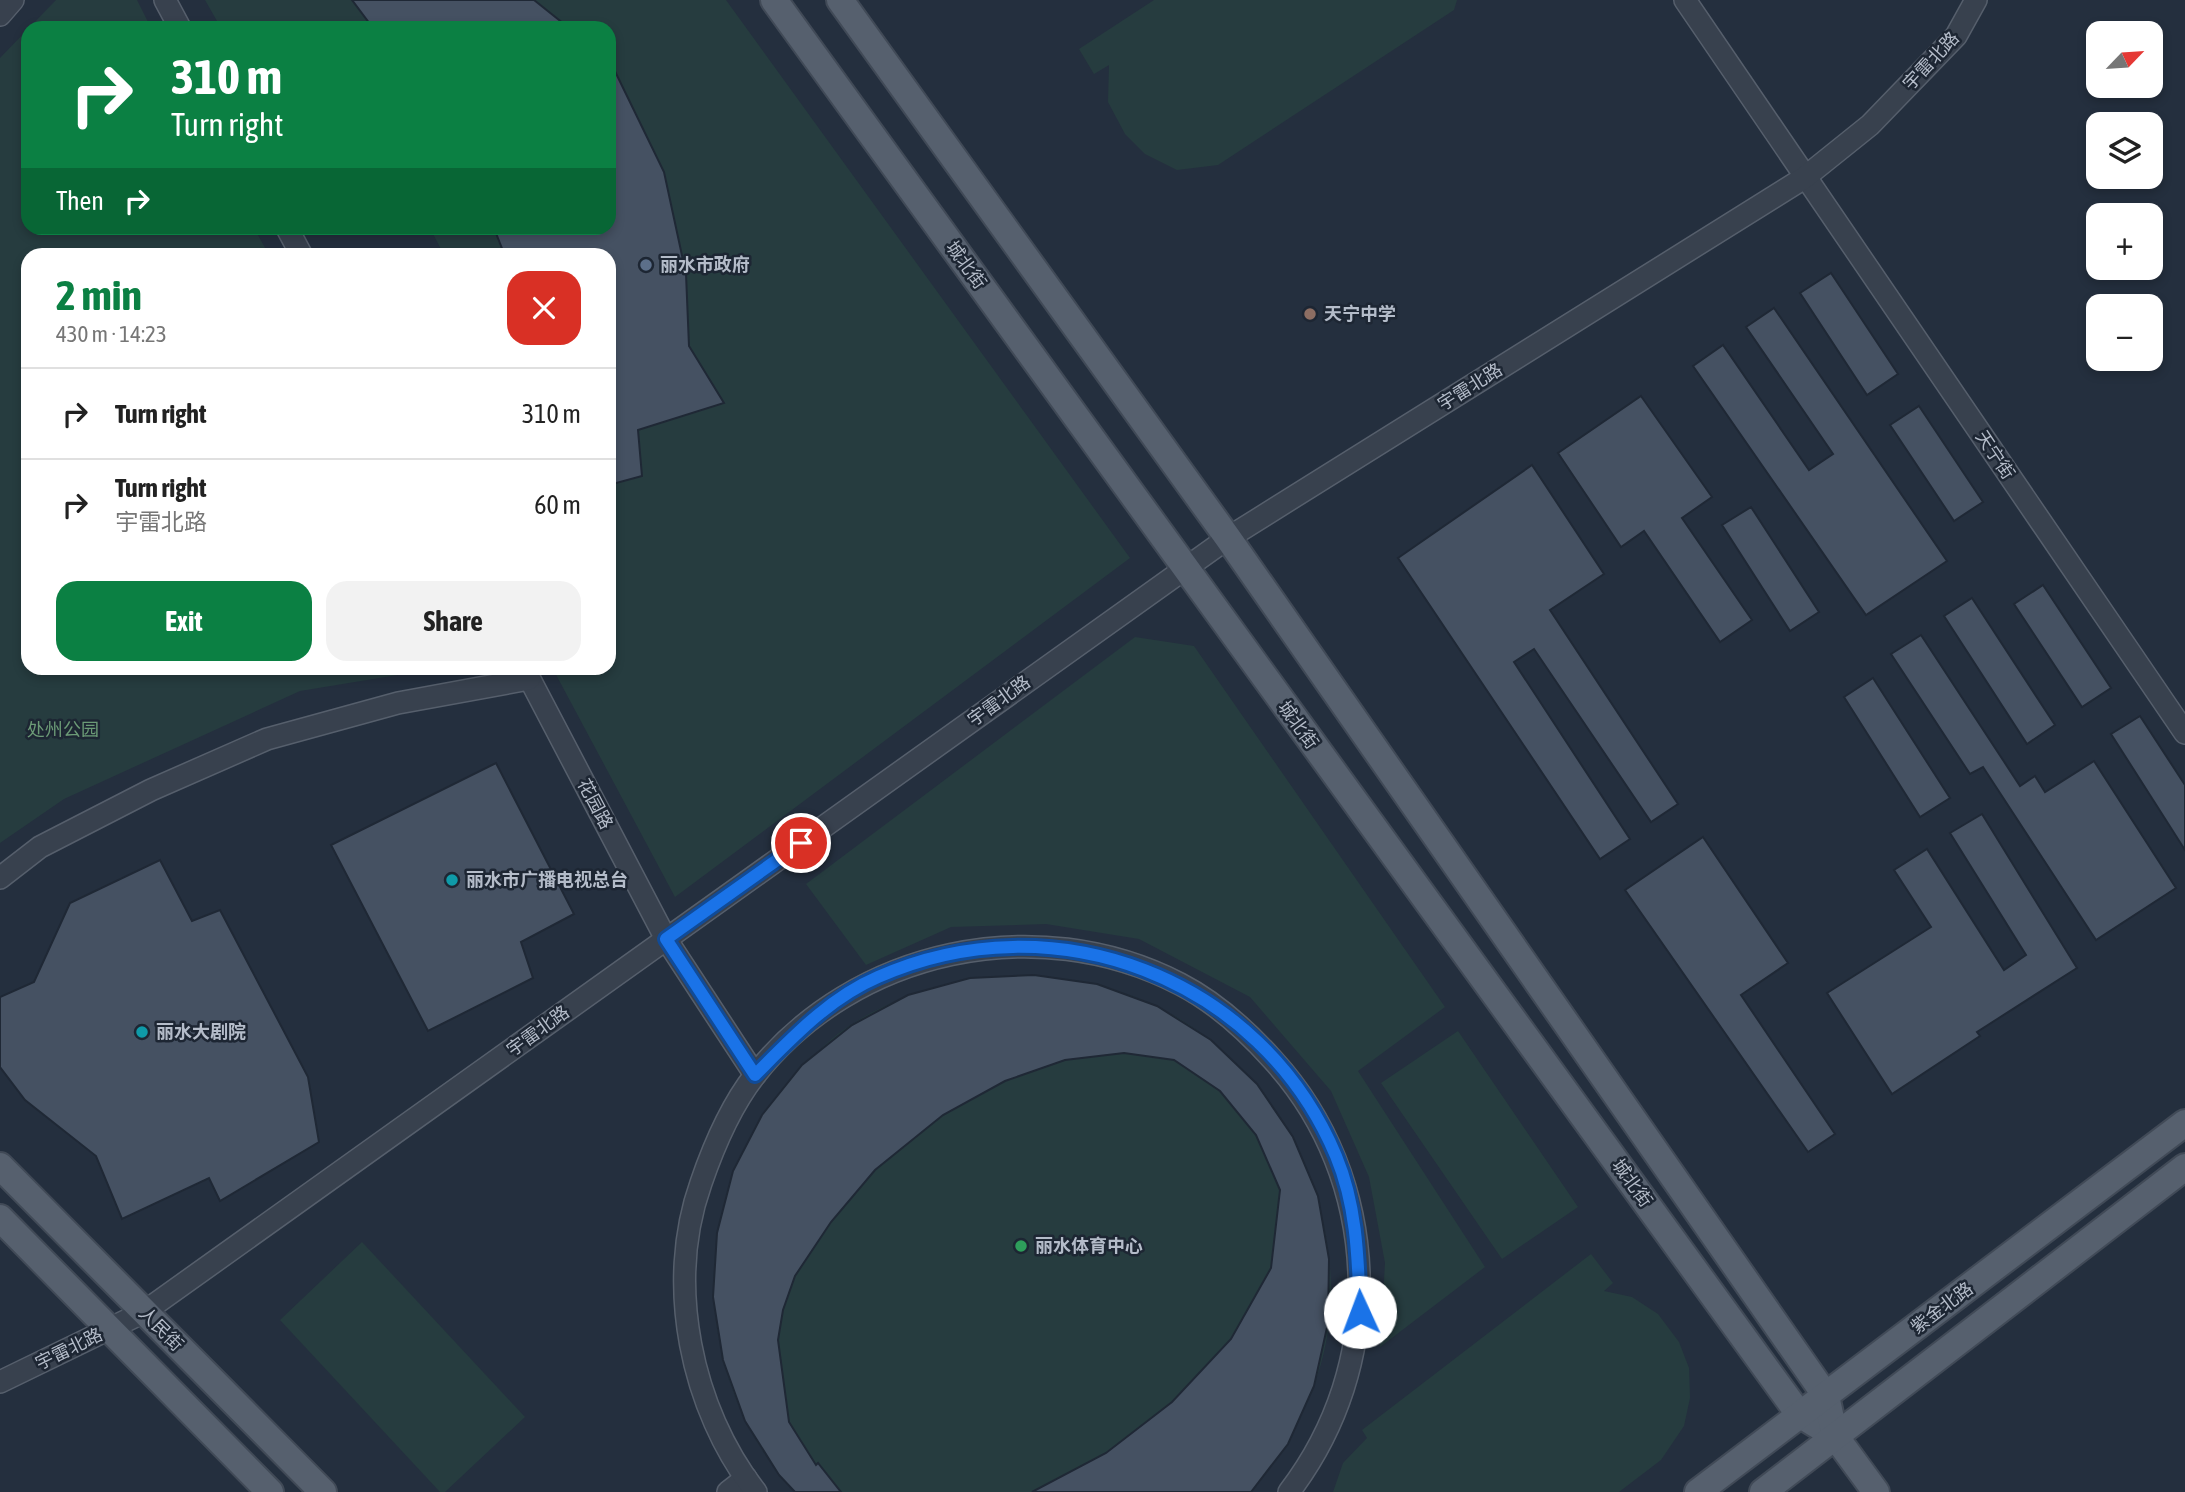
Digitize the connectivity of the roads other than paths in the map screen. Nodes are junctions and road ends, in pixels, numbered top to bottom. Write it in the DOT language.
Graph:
graph roads {
  1 [pos="13,0"];
  2 [pos="165,0"];
  3 [pos="774,0"];
  4 [pos="840,0"];
  5 [pos="1685,0"];
  6 [pos="1976,0"];
  7 [pos="0,15"];
  8 [pos="176,21"];
  9 [pos="1804,178"];
  10 [pos="1228,538"];
  11 [pos="1184,569"];
  12 [pos="523,675"];
  13 [pos="528,675"];
  14 [pos="2185,733"];
  15 [pos="0,878"];
  16 [pos="666,939"];
  17 [pos="755,1075"];
  18 [pos="2185,1123"];
  19 [pos="0,1167"];
  20 [pos="2185,1167"];
  21 [pos="0,1218"];
  22 [pos="144,1312"];
  23 [pos="110,1329"];
  24 [pos="0,1382"];
  25 [pos="1826,1396"];
  26 [pos="1799,1414"];
  27 [pos="1835,1436"];
  28 [pos="751,1485"];
  29 [pos="270,1492"];
  30 [pos="323,1492"];
  31 [pos="728,1492"];
  32 [pos="1289,1492"];
  33 [pos="1698,1492"];
  34 [pos="1763,1492"];
  35 [pos="1876,1492"];
  1 -- 7 [label="street"];
  2 -- 8 [label="street"];
  3 -- 11 [label="main road, 城北街"];
  4 -- 10 [label="main road, 城北街"];
  5 -- 9 [label="street, 天宁街"];
  6 -- 9 [label="street, 宇雷北路"];
  9 -- 10 [label="street, 宇雷北路"];
  9 -- 14 [label="street, 天宁街"];
  10 -- 11 [label="street, 宇雷北路"];
  10 -- 25 [label="main road, 城北街"];
  11 -- 16 [label="street, 宇雷北路"];
  11 -- 26 [label="main road, 城北街"];
  12 -- 15 [label="street"];
  13 -- 16 [label="street, 花园路"];
  16 -- 17 [label="street, 花园路"];
  16 -- 22 [label="street, 宇雷北路"];
  17 -- 28 [label="street"];
  17 -- 32 [label="street"];
  18 -- 25 [label="main road, 紫金北路"];
  19 -- 22 [label="main road, 人民街"];
  20 -- 27 [label="main road, 紫金北路"];
  21 -- 23 [label="main road, 人民街"];
  22 -- 23 [label="street, 宇雷北路"];
  22 -- 30 [label="main road, 人民街"];
  23 -- 24 [label="street, 宇雷北路"];
  23 -- 29 [label="main road, 人民街"];
  25 -- 26 [label="main road, 紫金北路"];
  25 -- 27 [label="main road, 城北街"];
  26 -- 27 [label="main road, 城北街"];
  26 -- 33 [label="main road, 紫金北路"];
  27 -- 34 [label="main road, 紫金北路"];
  27 -- 35 [label="main road, 城北街"];
  28 -- 31 [label="street"];
}
